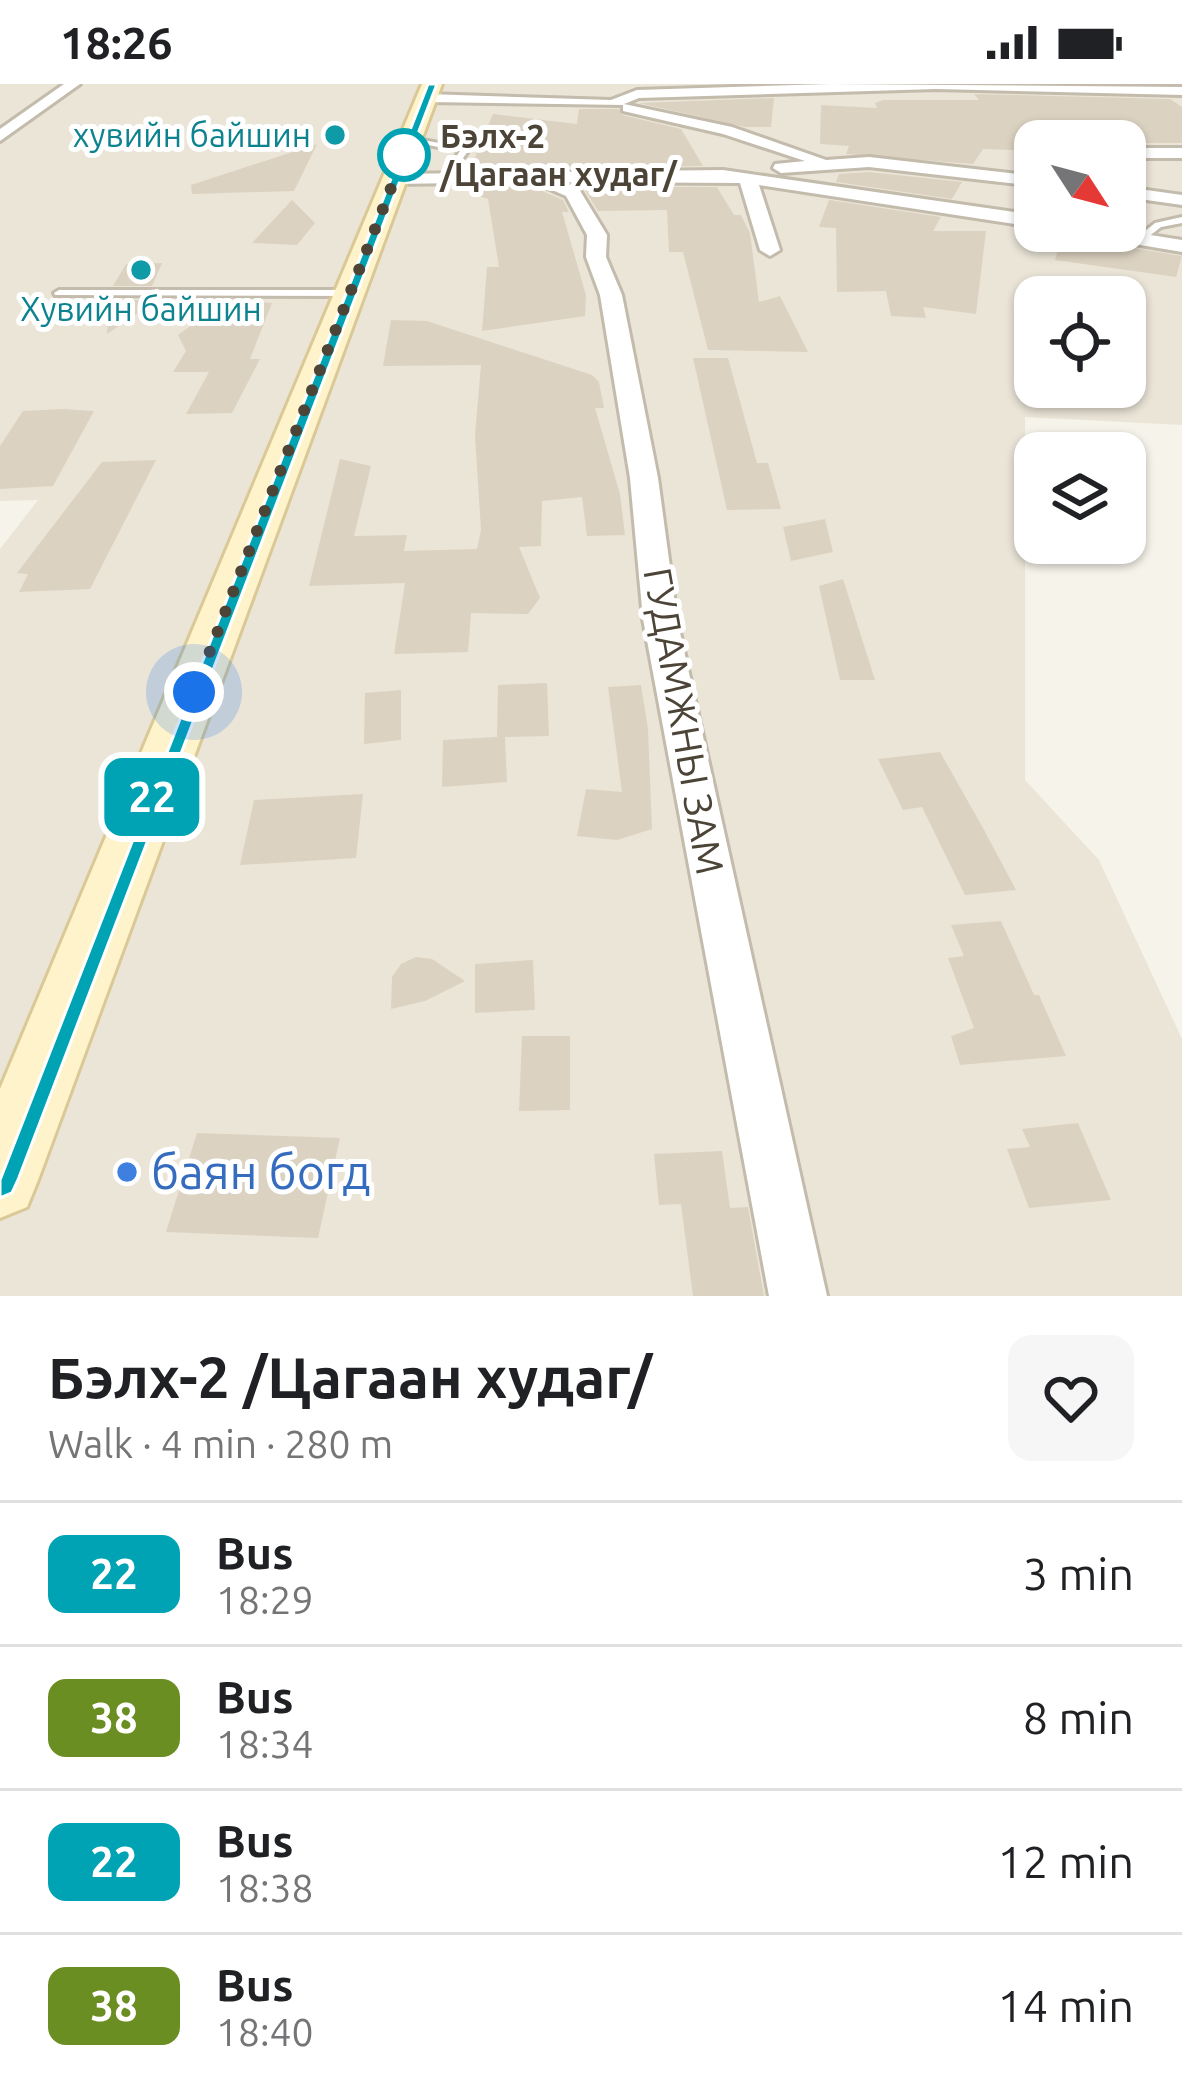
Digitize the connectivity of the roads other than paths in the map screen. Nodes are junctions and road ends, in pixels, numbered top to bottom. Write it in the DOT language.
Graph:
graph roads {
  1 [pos="73,84"];
  2 [pos="715,88"];
  3 [pos="636,89"];
  4 [pos="1182,91"];
  5 [pos="613,104"];
  6 [pos="416,125"];
  7 [pos="0,136"];
  8 [pos="1146,153"];
  9 [pos="1182,153"];
  10 [pos="830,164"];
  11 [pos="724,175"];
  12 [pos="533,176"];
  13 [pos="446,178"];
  14 [pos="1014,178"];
  15 [pos="748,179"];
  16 [pos="1146,195"];
  17 [pos="1182,200"];
  18 [pos="1014,218"];
  19 [pos="1182,220"];
  20 [pos="1146,234"];
  21 [pos="1146,240"];
  22 [pos="1182,246"];
  23 [pos="770,250"];
  24 [pos="59,292"];
  25 [pos="352,293"];
  26 [pos="0,1180"];
  27 [pos="798,1296"];
  1 -- 7 [label="street"];
  2 -- 3 [label="street"];
  2 -- 4 [label="street"];
  3 -- 5 [label="street"];
  5 -- 6 [label="street"];
  5 -- 10 [label="street"];
  6 -- 13 [label="street"];
  6 -- 13 [label="lane"];
  6 -- 25 [label="main road"];
  8 -- 9 [label="street"];
  10 -- 11 [label="street"];
  10 -- 14 [label="street"];
  11 -- 12 [label="street"];
  11 -- 15 [label="street"];
  12 -- 13 [label="street"];
  12 -- 27 [label="street, ГУДАМЖНЫ ЗАМ"];
  15 -- 18 [label="street"];
  15 -- 23 [label="street"];
  16 -- 17 [label="street"];
  19 -- 20 [label="lane"];
  21 -- 22 [label="street"];
  24 -- 25 [label="lane"];
  25 -- 26 [label="main road"];
}
